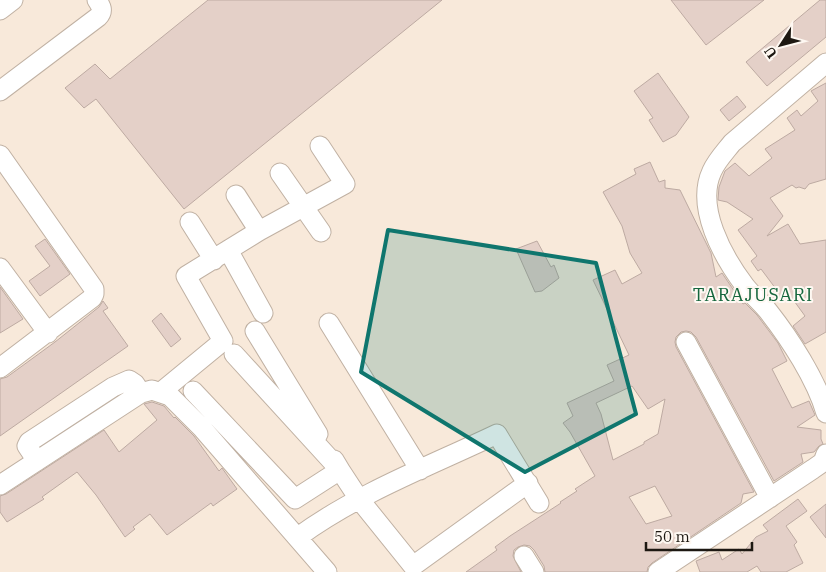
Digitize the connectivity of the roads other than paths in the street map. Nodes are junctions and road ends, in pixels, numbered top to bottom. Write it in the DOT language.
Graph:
graph roads {
  1 [pos="13,0"];
  2 [pos="97,0"];
  3 [pos="0,10"];
  4 [pos="826,63"];
  5 [pos="0,91"];
  6 [pos="320,146"];
  7 [pos="0,155"];
  8 [pos="280,173"];
  9 [pos="236,195"];
  10 [pos="304,208"];
  11 [pos="190,222"];
  12 [pos="259,231"];
  13 [pos="322,232"];
  14 [pos="221,255"];
  15 [pos="0,268"];
  16 [pos="263,313"];
  17 [pos="329,324"];
  18 [pos="255,331"];
  19 [pos="48,333"];
  20 [pos="686,342"];
  21 [pos="234,354"];
  22 [pos="0,368"];
  23 [pos="160,392"];
  24 [pos="193,392"];
  25 [pos="826,413"];
  26 [pos="826,454"];
  27 [pos="340,470"];
  28 [pos="420,470"];
  29 [pos="4,478"];
  30 [pos="528,483"];
  31 [pos="770,498"];
  32 [pos="359,499"];
  33 [pos="540,502"];
  34 [pos="298,537"];
  35 [pos="327,572"];
  36 [pos="658,572"];
  1 -- 3 [label="street"];
  2 -- 5 [label="street"];
  4 -- 25 [label="street"];
  6 -- 10 [label="street"];
  7 -- 19 [label="street"];
  8 -- 10 [label="street"];
  9 -- 12 [label="street"];
  10 -- 12 [label="street"];
  10 -- 13 [label="street"];
  11 -- 14 [label="street"];
  12 -- 14 [label="street"];
  14 -- 16 [label="street"];
  14 -- 23 [label="street"];
  15 -- 19 [label="street"];
  17 -- 28 [label="street"];
  18 -- 27 [label="street"];
  19 -- 22 [label="street"];
  20 -- 31 [label="street"];
  21 -- 27 [label="street"];
  23 -- 29 [label="street"];
  23 -- 34 [label="street"];
  24 -- 27 [label="street"];
  26 -- 31 [label="street"];
  27 -- 32 [label="street"];
  28 -- 30 [label="street"];
  28 -- 32 [label="street"];
  30 -- 32 [label="street"];
  30 -- 33 [label="street"];
  31 -- 36 [label="street"];
  32 -- 34 [label="street"];
  34 -- 35 [label="street"];
}
